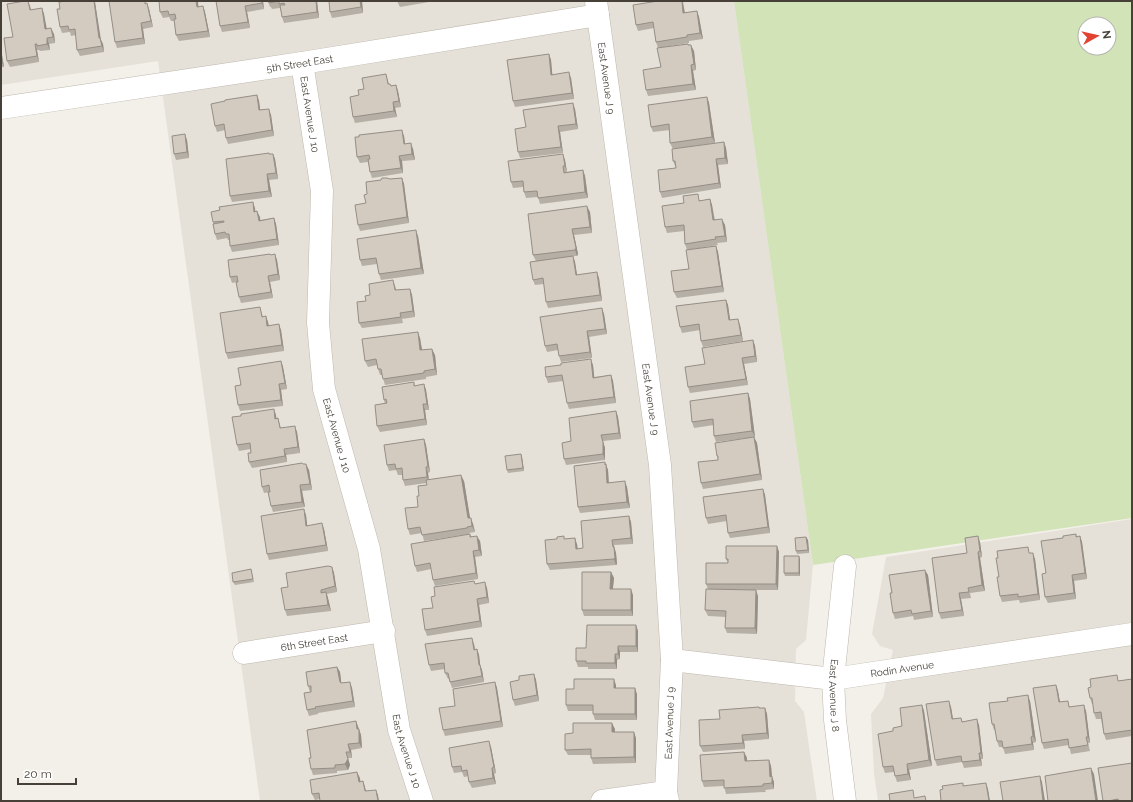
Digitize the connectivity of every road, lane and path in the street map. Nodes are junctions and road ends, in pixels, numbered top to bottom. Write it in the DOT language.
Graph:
graph roads {
  1 [pos="597,8"];
  2 [pos="302,63"];
  3 [pos="1,108"];
  4 [pos="845,566"];
  5 [pos="384,631"];
  6 [pos="1132,634"];
  7 [pos="244,653"];
  8 [pos="672,660"];
  9 [pos="833,679"];
  10 [pos="667,797"];
  11 [pos="422,801"];
  12 [pos="602,801"];
  13 [pos="845,801"];
  1 -- 2 [label="street, 5th Street East"];
  1 -- 8 [label="street, East Avenue J 9"];
  2 -- 3 [label="street, 5th Street East"];
  2 -- 5 [label="street, East Avenue J 10"];
  4 -- 9 [label="street, East Avenue J 8"];
  5 -- 7 [label="street, 6th Street East"];
  5 -- 11 [label="street, East Avenue J 10"];
  6 -- 9 [label="street, Rodin Avenue"];
  8 -- 9 [label="street, Rodin Avenue"];
  8 -- 10 [label="street, East Avenue J 9"];
  9 -- 13 [label="street, East Avenue J 8"];
  10 -- 12 [label="street"];
}
